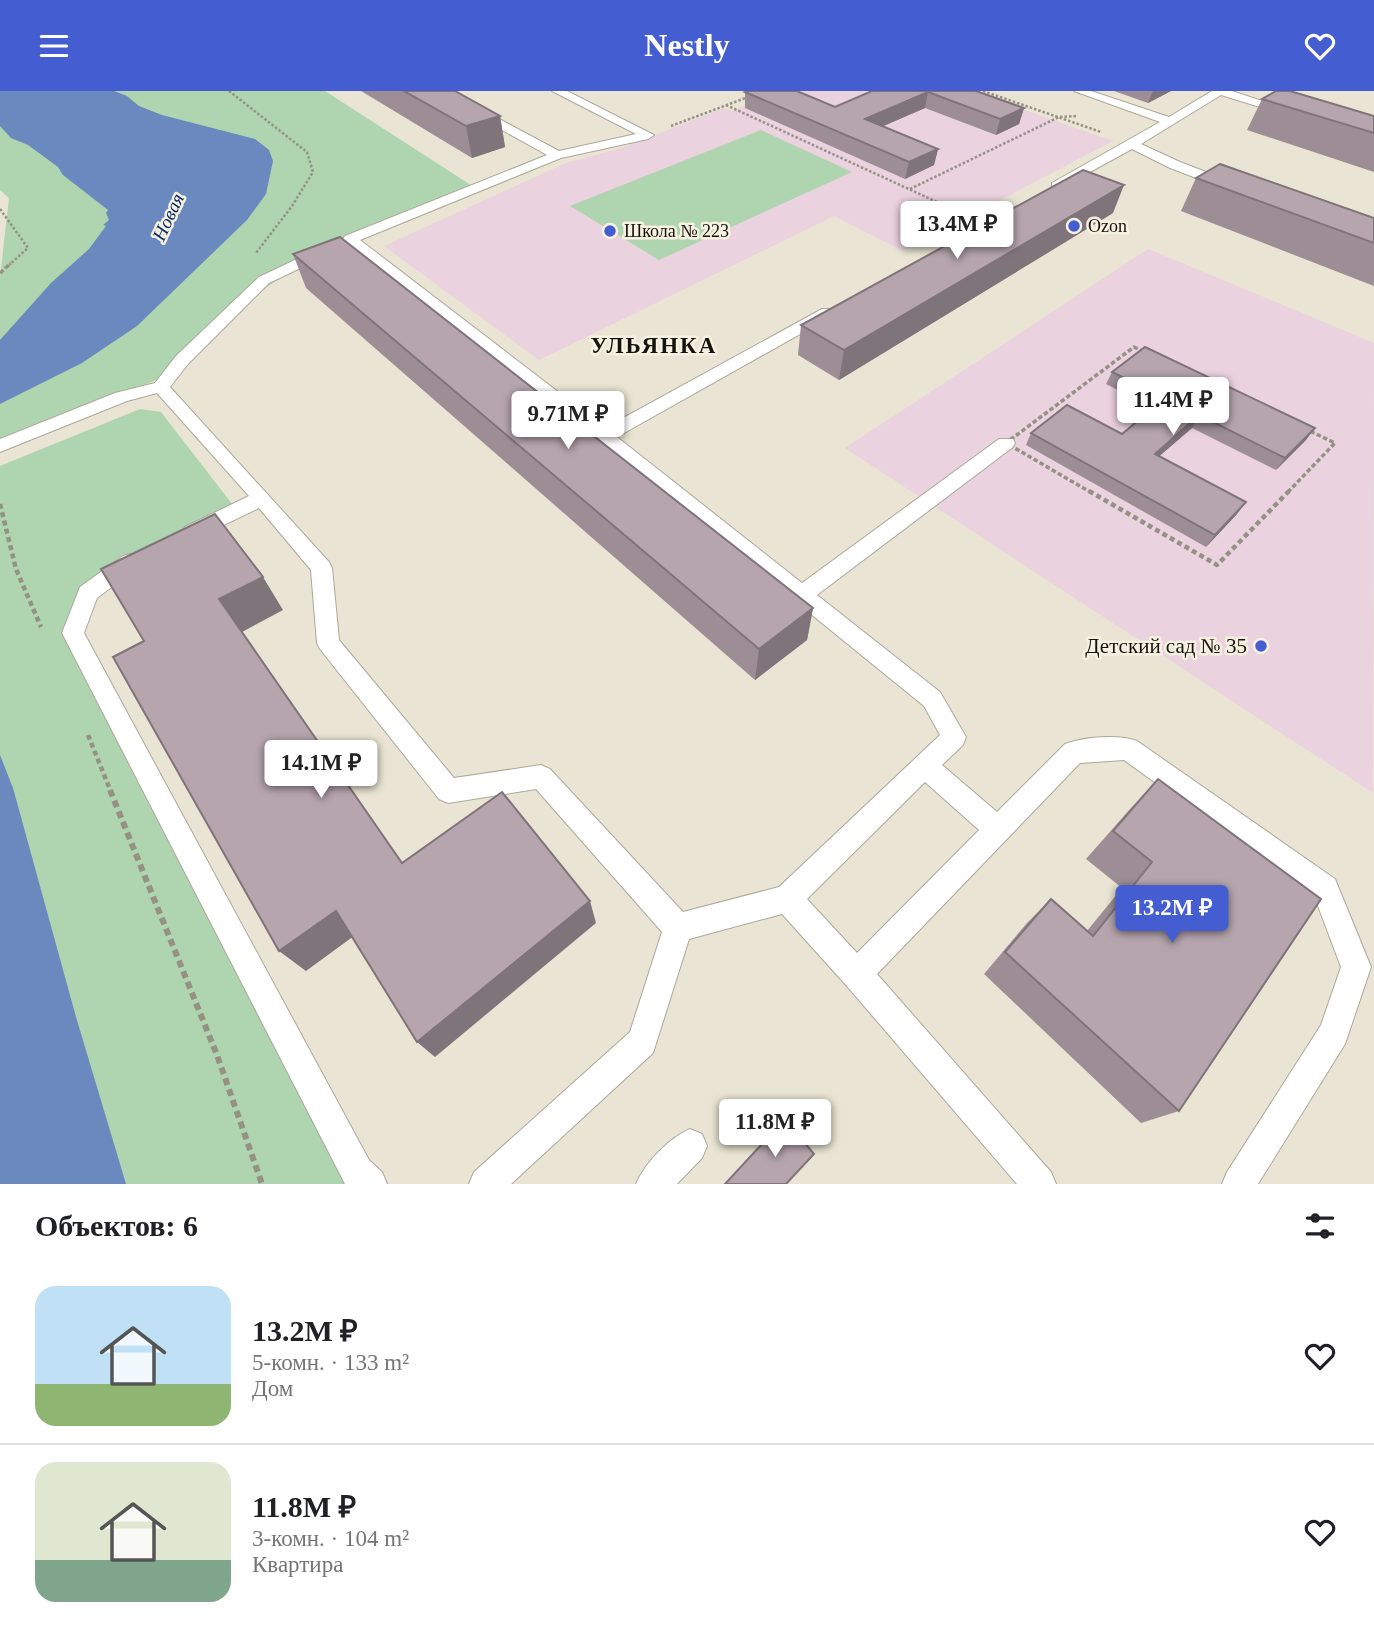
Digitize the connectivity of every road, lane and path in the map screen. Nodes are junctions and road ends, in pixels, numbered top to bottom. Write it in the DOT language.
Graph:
graph roads {
  1 [pos="229,91"];
  2 [pos="438,91"];
  3 [pos="558,91"];
  4 [pos="983,91"];
  5 [pos="1080,91"];
  6 [pos="750,96"];
  7 [pos="726,105"];
  8 [pos="1297,115"];
  9 [pos="1085,116"];
  10 [pos="1059,117"];
  11 [pos="1170,121"];
  12 [pos="648,135"];
  13 [pos="1132,144"];
  14 [pos="556,155"];
  15 [pos="909,190"];
  16 [pos="1047,191"];
  17 [pos="1250,193"];
  18 [pos="0,209"];
  19 [pos="986,225"];
  20 [pos="350,239"];
  21 [pos="249,261"];
  22 [pos="0,273"];
  23 [pos="843,304"];
  24 [pos="161,387"];
  25 [pos="604,436"];
  26 [pos="1006,443"];
  27 [pos="0,446"];
  28 [pos="262,498"];
  29 [pos="0,504"];
  30 [pos="803,594"];
  31 [pos="44,633"];
  32 [pos="86,731"];
  33 [pos="924,767"];
  34 [pos="997,829"];
  35 [pos="788,899"];
  36 [pos="678,928"];
  37 [pos="857,974"];
  38 [pos="690,1146"];
  39 [pos="262,1184"];
  40 [pos="370,1184"];
  41 [pos="486,1184"];
  42 [pos="653,1184"];
  43 [pos="1039,1184"];
  44 [pos="1239,1184"];
  1 -- 21 [label="path"];
  2 -- 14 [label="lane"];
  3 -- 12 [label="lane"];
  4 -- 10 [label="path"];
  5 -- 11 [label="lane"];
  6 -- 7 [label="path"];
  7 -- 12 [label="path"];
  7 -- 15 [label="path"];
  8 -- 11 [label="lane"];
  9 -- 10 [label="path"];
  10 -- 13 [label="path"];
  10 -- 15 [label="path"];
  11 -- 13 [label="lane"];
  12 -- 14 [label="lane"];
  13 -- 16 [label="lane"];
  13 -- 17 [label="lane"];
  14 -- 20 [label="lane"];
  15 -- 19 [label="path"];
  18 -- 22 [label="path"];
  20 -- 24 [label="lane"];
  20 -- 25 [label="lane"];
  23 -- 25 [label="lane"];
  24 -- 27 [label="lane"];
  24 -- 28 [label="lane"];
  25 -- 30 [label="lane"];
  26 -- 26 [label="path"];
  26 -- 30 [label="lane"];
  28 -- 36 [label="lane"];
  28 -- 40 [label="lane"];
  29 -- 31 [label="path"];
  30 -- 33 [label="lane"];
  32 -- 39 [label="path"];
  33 -- 34 [label="lane"];
  33 -- 35 [label="lane"];
  34 -- 37 [label="lane"];
  34 -- 44 [label="lane"];
  35 -- 36 [label="lane"];
  35 -- 37 [label="lane"];
  36 -- 41 [label="lane"];
  37 -- 43 [label="lane"];
  38 -- 42 [label="lane"];
}
